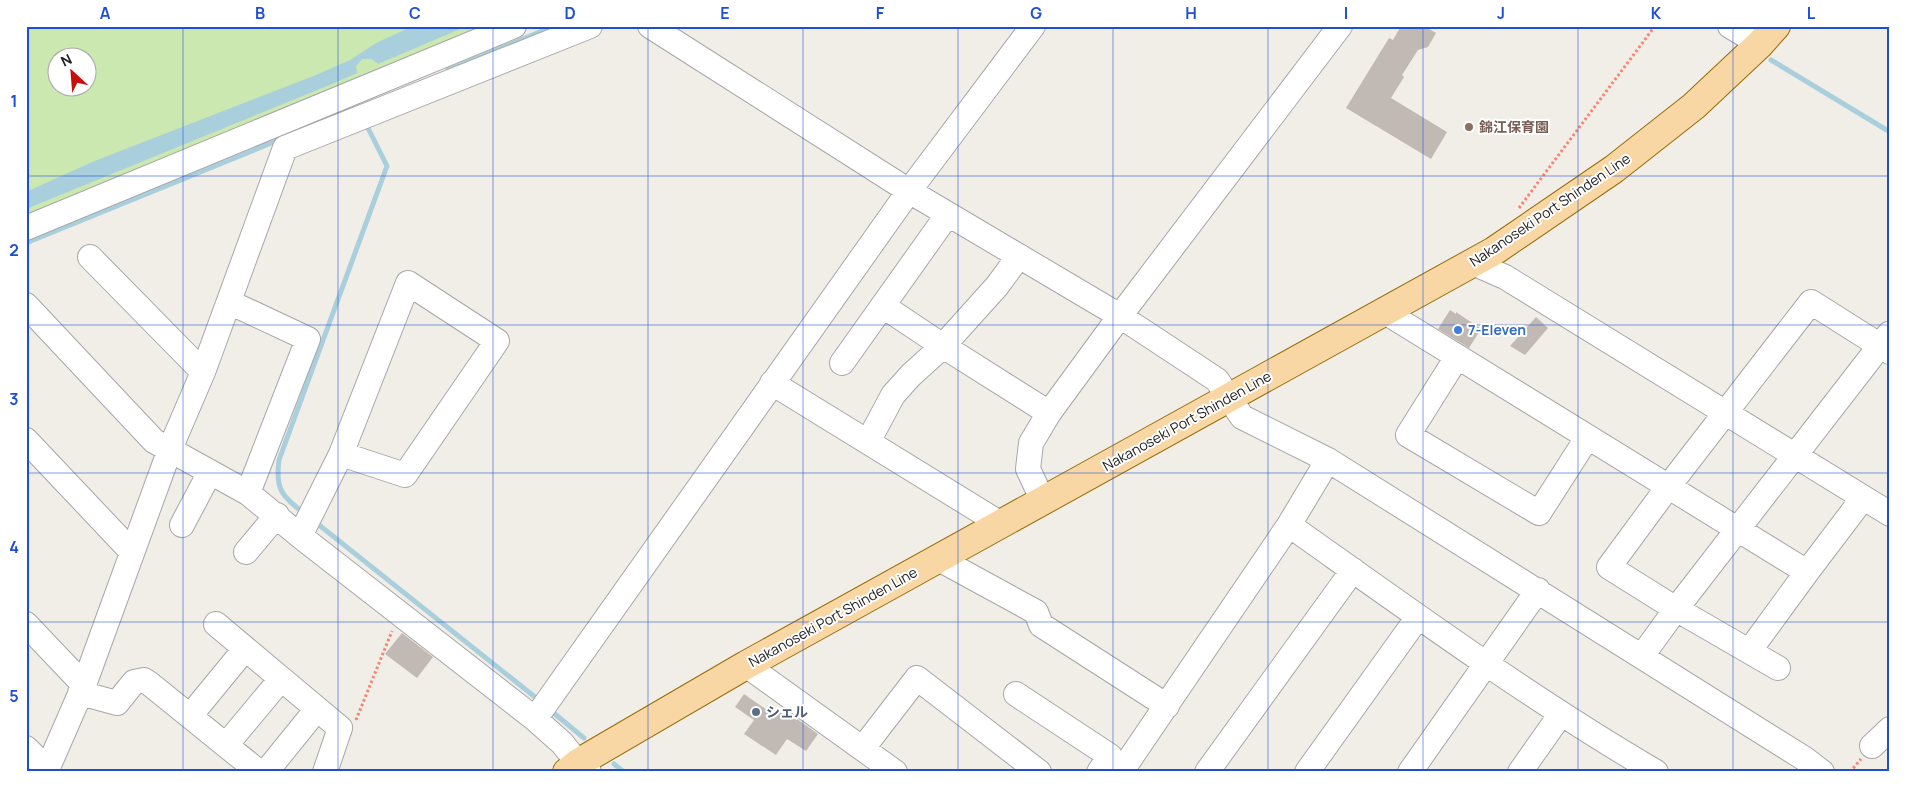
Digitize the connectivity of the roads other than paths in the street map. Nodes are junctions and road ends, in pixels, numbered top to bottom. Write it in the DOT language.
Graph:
graph roads {
  1 [pos="514,26"];
  2 [pos="590,26"];
  3 [pos="650,26"];
  4 [pos="1033,26"];
  5 [pos="1340,26"];
  6 [pos="1730,26"];
  7 [pos="1768,35"];
  8 [pos="909,190"];
  9 [pos="948,214"];
  10 [pos="26,228"];
  11 [pos="1019,256"];
  12 [pos="90,257"];
  13 [pos="1473,263"];
  14 [pos="229,302"];
  15 [pos="26,305"];
  16 [pos="883,306"];
  17 [pos="1385,312"];
  18 [pos="1120,316"];
  19 [pos="1886,344"];
  20 [pos="943,346"];
  21 [pos="1457,357"];
  22 [pos="842,363"];
  23 [pos="203,372"];
  24 [pos="772,383"];
  25 [pos="1230,398"];
  26 [pos="1050,413"];
  27 [pos="1725,413"];
  28 [pos="1587,438"];
  29 [pos="26,440"];
  30 [pos="868,442"];
  31 [pos="170,449"];
  32 [pos="341,454"];
  33 [pos="1795,456"];
  34 [pos="1328,460"];
  35 [pos="210,472"];
  36 [pos="1668,487"];
  37 [pos="248,493"];
  38 [pos="1864,498"];
  39 [pos="1043,501"];
  40 [pos="1890,514"];
  41 [pos="276,515"];
  42 [pos="1002,524"];
  43 [pos="1289,524"];
  44 [pos="182,525"];
  45 [pos="1738,530"];
  46 [pos="300,536"];
  47 [pos="132,552"];
  48 [pos="246,552"];
  49 [pos="939,559"];
  50 [pos="1353,570"];
  51 [pos="1806,572"];
  52 [pos="1538,590"];
  53 [pos="1676,609"];
  54 [pos="1418,617"];
  55 [pos="26,624"];
  56 [pos="216,624"];
  57 [pos="245,649"];
  58 [pos="1750,650"];
  59 [pos="1642,656"];
  60 [pos="746,665"];
  61 [pos="1486,665"];
  62 [pos="1778,668"];
  63 [pos="281,679"];
  64 [pos="82,689"];
  65 [pos="1016,694"];
  66 [pos="1167,706"];
  67 [pos="316,709"];
  68 [pos="1561,714"];
  69 [pos="190,716"];
  70 [pos="535,719"];
  71 [pos="1890,728"];
  72 [pos="226,745"];
  73 [pos="1872,746"];
  74 [pos="26,748"];
  75 [pos="862,748"];
  76 [pos="1629,765"];
  77 [pos="1806,767"];
  78 [pos="578,769"];
  79 [pos="46,770"];
  80 [pos="259,772"];
  81 [pos="266,772"];
  82 [pos="325,772"];
  83 [pos="896,772"];
  84 [pos="1039,772"];
  85 [pos="1099,772"];
  86 [pos="1121,772"];
  87 [pos="1208,772"];
  88 [pos="1307,772"];
  89 [pos="1410,772"];
  90 [pos="1520,772"];
  91 [pos="1656,772"];
  1 -- 10 [label="street"];
  2 -- 14 [label="street"];
  3 -- 8 [label="street"];
  4 -- 8 [label="street"];
  5 -- 18 [label="street"];
  6 -- 7 [label="street"];
  7 -- 13 [label="main road, Nakanoseki Port Shinden Line"];
  8 -- 9 [label="street"];
  8 -- 24 [label="street"];
  9 -- 11 [label="street"];
  9 -- 16 [label="street"];
  11 -- 18 [label="street"];
  11 -- 20 [label="street"];
  12 -- 23 [label="street"];
  13 -- 17 [label="main road, Nakanoseki Port Shinden Line"];
  13 -- 27 [label="street"];
  14 -- 23 [label="street"];
  14 -- 37 [label="street"];
  15 -- 31 [label="street"];
  16 -- 20 [label="street"];
  16 -- 22 [label="street"];
  17 -- 21 [label="street"];
  17 -- 25 [label="main road, Nakanoseki Port Shinden Line"];
  18 -- 25 [label="street"];
  18 -- 26 [label="street"];
  19 -- 27 [label="street"];
  19 -- 33 [label="street"];
  20 -- 26 [label="street"];
  20 -- 30 [label="street"];
  21 -- 28 [label="street"];
  21 -- 28 [label="street"];
  23 -- 31 [label="street"];
  24 -- 30 [label="street"];
  24 -- 70 [label="street"];
  25 -- 34 [label="street"];
  25 -- 39 [label="main road, Nakanoseki Port Shinden Line"];
  26 -- 39 [label="street"];
  27 -- 33 [label="street"];
  27 -- 36 [label="street"];
  28 -- 36 [label="street"];
  29 -- 47 [label="street"];
  30 -- 42 [label="street"];
  31 -- 35 [label="street"];
  31 -- 47 [label="street"];
  32 -- 32 [label="street"];
  32 -- 46 [label="street"];
  33 -- 38 [label="street"];
  33 -- 45 [label="street"];
  34 -- 43 [label="street"];
  34 -- 52 [label="street"];
  35 -- 37 [label="street"];
  35 -- 44 [label="street"];
  36 -- 45 [label="street"];
  36 -- 53 [label="street"];
  37 -- 41 [label="street"];
  38 -- 40 [label="street"];
  38 -- 51 [label="street"];
  39 -- 42 [label="main road, Nakanoseki Port Shinden Line"];
  41 -- 46 [label="street"];
  41 -- 48 [label="street"];
  42 -- 49 [label="main road, Nakanoseki Port Shinden Line"];
  43 -- 50 [label="street"];
  43 -- 66 [label="street"];
  45 -- 51 [label="street"];
  45 -- 53 [label="street"];
  46 -- 70 [label="street"];
  47 -- 64 [label="street"];
  49 -- 60 [label="main road, Nakanoseki Port Shinden Line"];
  49 -- 66 [label="street"];
  50 -- 54 [label="street"];
  50 -- 87 [label="street"];
  51 -- 58 [label="street"];
  52 -- 59 [label="street"];
  52 -- 61 [label="street"];
  53 -- 58 [label="street"];
  53 -- 59 [label="street"];
  54 -- 61 [label="street"];
  54 -- 88 [label="street"];
  55 -- 64 [label="street"];
  56 -- 57 [label="street"];
  57 -- 63 [label="street"];
  57 -- 69 [label="street"];
  58 -- 62 [label="street"];
  59 -- 77 [label="street"];
  60 -- 75 [label="street"];
  60 -- 78 [label="main road, Nakanoseki Port Shinden Line"];
  61 -- 68 [label="street"];
  61 -- 89 [label="street"];
  63 -- 67 [label="street"];
  63 -- 72 [label="street"];
  64 -- 69 [label="street"];
  64 -- 79 [label="street"];
  65 -- 85 [label="street"];
  66 -- 86 [label="street"];
  67 -- 81 [label="street"];
  67 -- 82 [label="street"];
  68 -- 76 [label="street"];
  68 -- 90 [label="street"];
  69 -- 72 [label="street"];
  70 -- 78 [label="street"];
  71 -- 73 [label="street"];
  72 -- 80 [label="street"];
  74 -- 79 [label="street"];
  75 -- 83 [label="street"];
  75 -- 84 [label="street"];
  76 -- 91 [label="street"];
}
